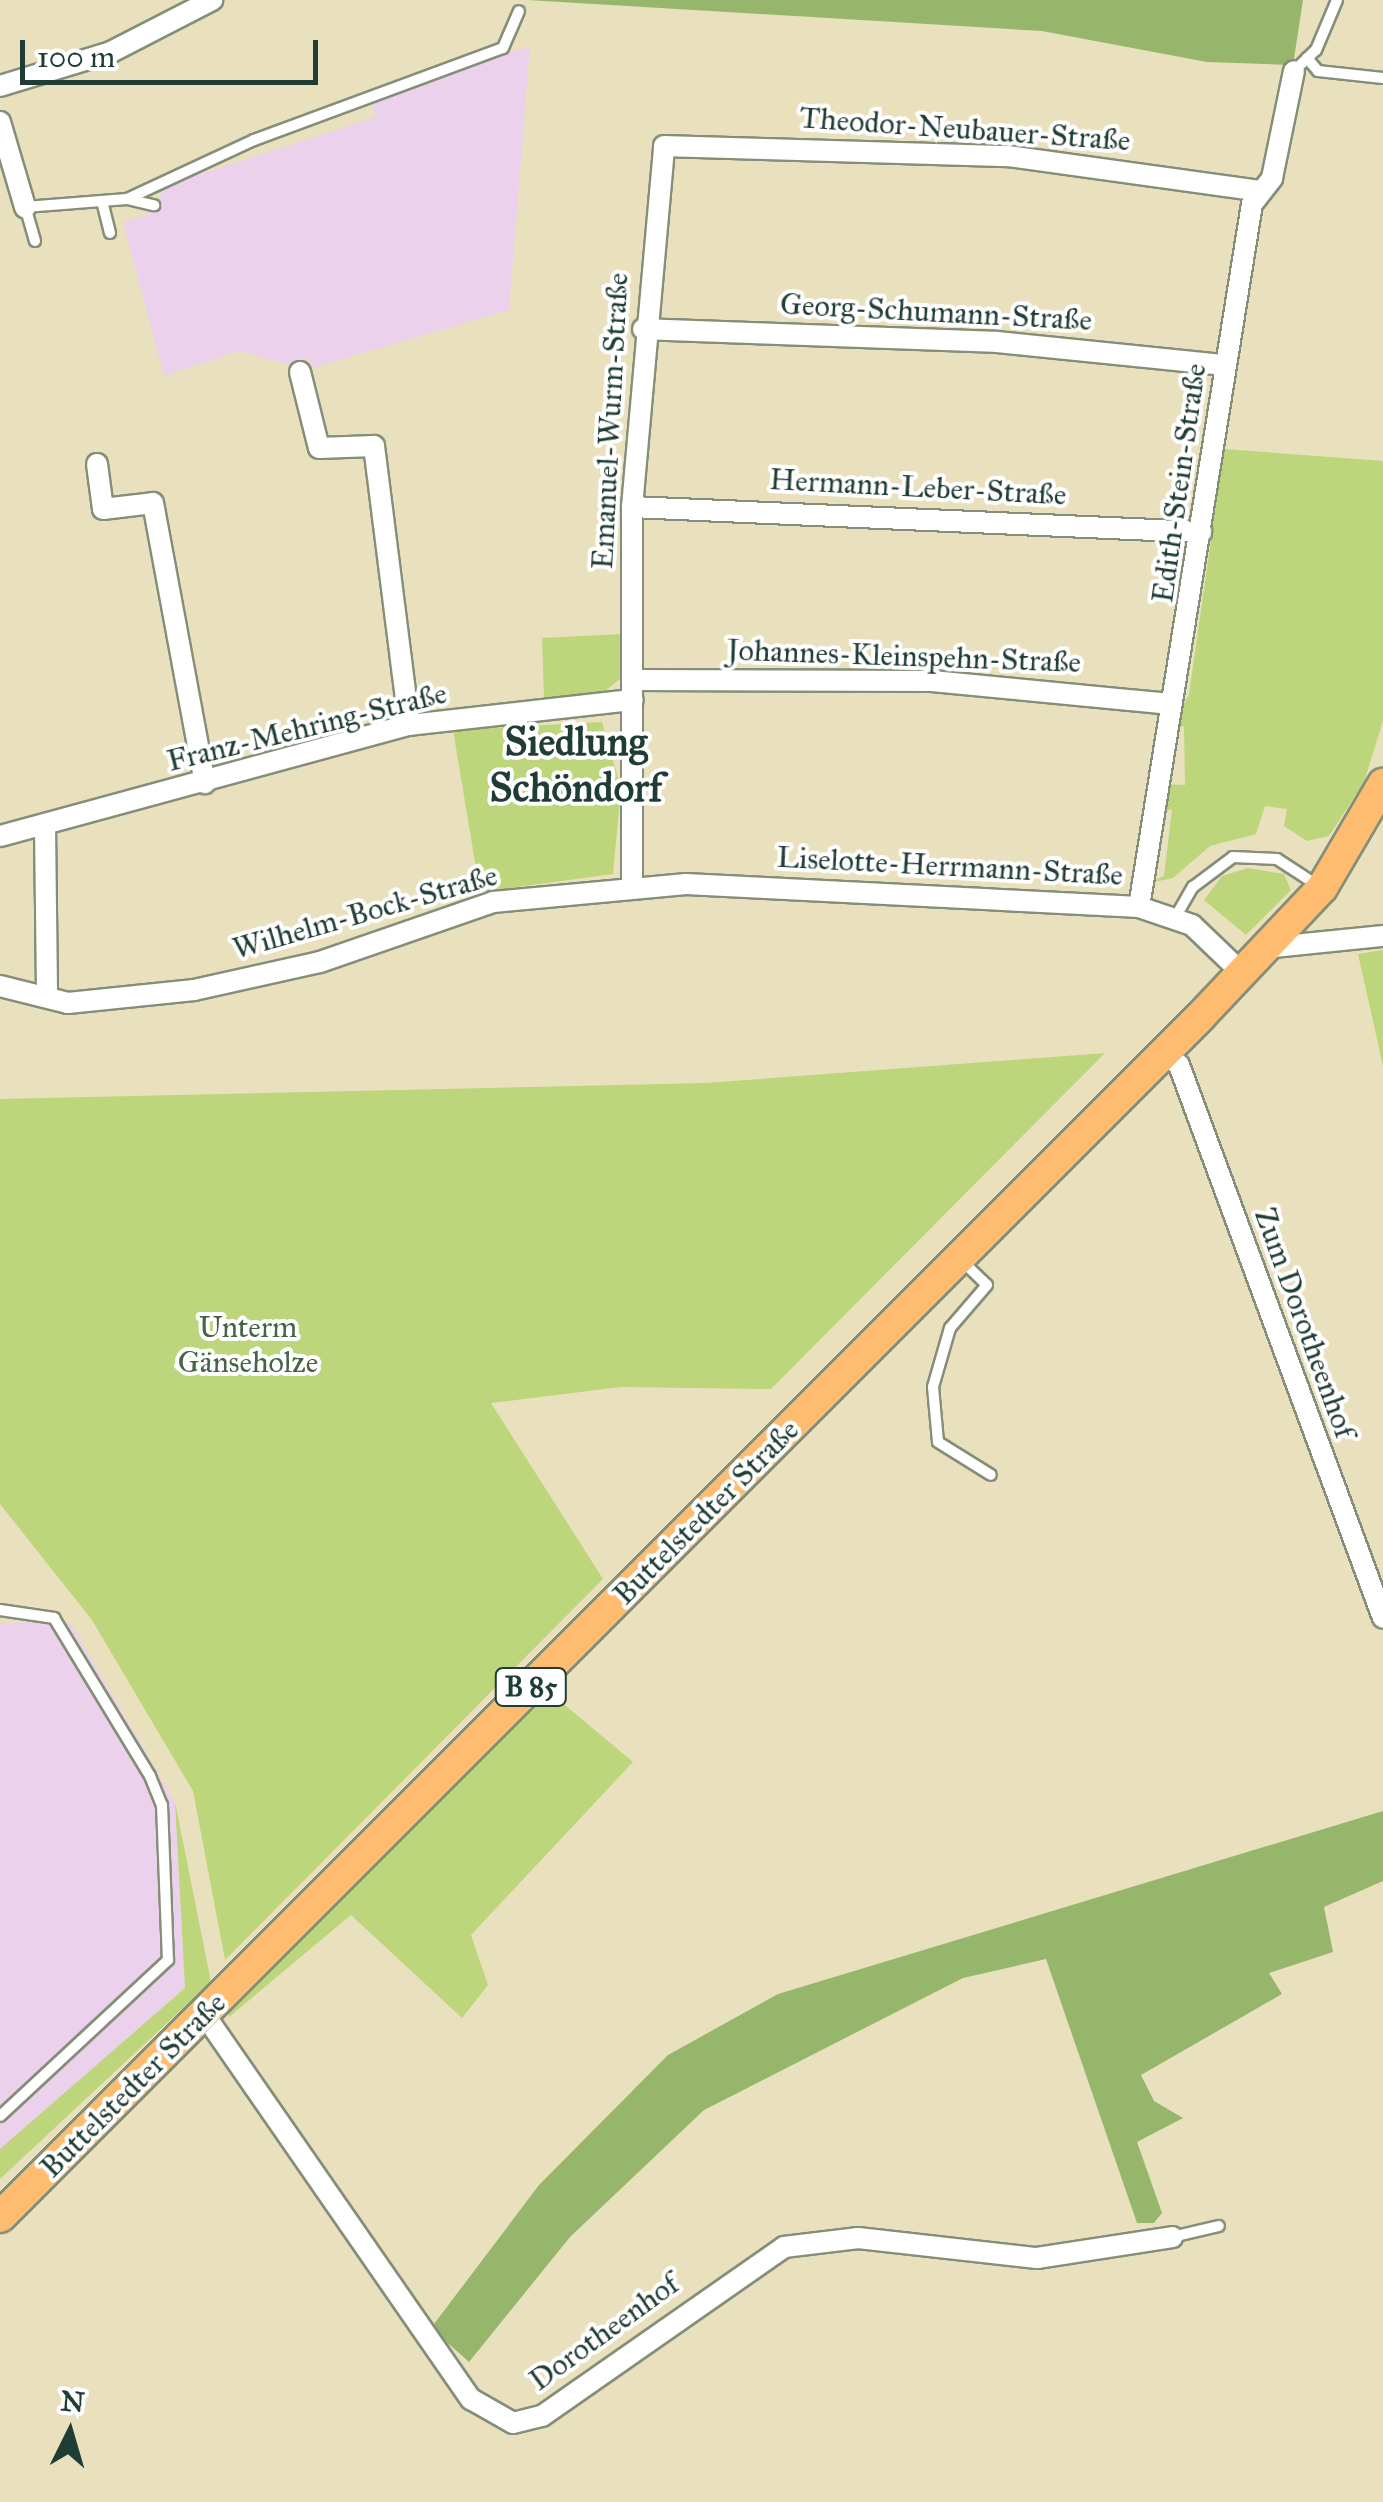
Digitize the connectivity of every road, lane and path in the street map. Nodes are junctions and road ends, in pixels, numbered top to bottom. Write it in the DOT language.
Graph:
graph roads {
  1 [pos="212,0"];
  2 [pos="1336,0"];
  3 [pos="519,12"];
  4 [pos="1301,65"];
  5 [pos="1383,78"];
  6 [pos="0,86"];
  7 [pos="0,122"];
  8 [pos="664,146"];
  9 [pos="1261,191"];
  10 [pos="127,199"];
  11 [pos="102,201"];
  12 [pos="154,205"];
  13 [pos="25,207"];
  14 [pos="110,233"];
  15 [pos="35,241"];
  16 [pos="643,329"];
  17 [pos="1225,365"];
  18 [pos="298,367"];
  19 [pos="97,464"];
  20 [pos="632,507"];
  21 [pos="1202,532"];
  22 [pos="633,690"];
  23 [pos="1171,704"];
  24 [pos="410,725"];
  25 [pos="205,784"];
  26 [pos="1383,784"];
  27 [pos="45,828"];
  28 [pos="0,836"];
  29 [pos="632,886"];
  30 [pos="1322,888"];
  31 [pos="1139,906"];
  32 [pos="1176,916"];
  33 [pos="1383,936"];
  34 [pos="1264,948"];
  35 [pos="1241,972"];
  36 [pos="0,986"];
  37 [pos="47,992"];
  38 [pos="1165,1053"];
  39 [pos="959,1258"];
  40 [pos="992,1475"];
  41 [pos="0,1610"];
  42 [pos="1383,1618"];
  43 [pos="204,2014"];
  44 [pos="0,2116"];
  45 [pos="0,2217"];
  46 [pos="1219,2226"];
  47 [pos="1172,2238"];
  1 -- 6 [label="street"];
  2 -- 4 [label="lane"];
  3 -- 10 [label="lane"];
  4 -- 5 [label="lane"];
  4 -- 9 [label="street, Edith-Stein-Straße"];
  7 -- 13 [label="street"];
  8 -- 9 [label="street, Theodor-Neubauer-Straße"];
  8 -- 16 [label="street, Emanuel-Wurm-Straße"];
  9 -- 17 [label="street, Edith-Stein-Straße"];
  10 -- 11 [label="lane"];
  10 -- 12 [label="lane"];
  11 -- 13 [label="lane"];
  11 -- 14 [label="lane"];
  13 -- 15 [label="lane"];
  16 -- 17 [label="street, Georg-Schumann-Straße"];
  16 -- 20 [label="street, Emanuel-Wurm-Straße"];
  17 -- 21 [label="street, Edith-Stein-Straße"];
  18 -- 24 [label="street"];
  19 -- 25 [label="street"];
  20 -- 21 [label="street, Hermann-Leber-Straße"];
  20 -- 22 [label="street, Emanuel-Wurm-Straße"];
  21 -- 23 [label="street, Edith-Stein-Straße"];
  22 -- 23 [label="street, Johannes-Kleinspehn-Straße"];
  22 -- 24 [label="street, Franz-Mehring-Straße"];
  22 -- 29 [label="street, Emanuel-Wurm-Straße"];
  23 -- 31 [label="street, Edith-Stein-Straße"];
  24 -- 25 [label="street, Franz-Mehring-Straße"];
  25 -- 27 [label="street, Franz-Mehring-Straße"];
  26 -- 30 [label="main road, Buttelstedter Straße / B 85"];
  27 -- 28 [label="street, Franz-Mehring-Straße"];
  27 -- 37 [label="street"];
  29 -- 31 [label="street, Liselotte-Herrmann-Straße"];
  29 -- 37 [label="street, Wilhelm-Bock-Straße"];
  30 -- 32 [label="lane"];
  30 -- 34 [label="main road, Buttelstedter Straße / B 85"];
  31 -- 32 [label="street, Liselotte-Herrmann-Straße"];
  32 -- 35 [label="street, Liselotte-Herrmann-Straße"];
  33 -- 34 [label="street"];
  34 -- 35 [label="main road, Buttelstedter Straße / B 85"];
  35 -- 38 [label="main road, Buttelstedter Straße / B 85"];
  36 -- 37 [label="street, Wilhelm-Bock-Straße"];
  38 -- 39 [label="main road, Buttelstedter Straße / B 85"];
  38 -- 42 [label="street, Zum Dorotheenhof"];
  39 -- 40 [label="lane"];
  39 -- 43 [label="main road, Buttelstedter Straße / B 85"];
  41 -- 44 [label="lane"];
  43 -- 45 [label="main road, Buttelstedter Straße / B 85"];
  43 -- 47 [label="street, Dorotheenhof"];
  46 -- 47 [label="lane"];
}
